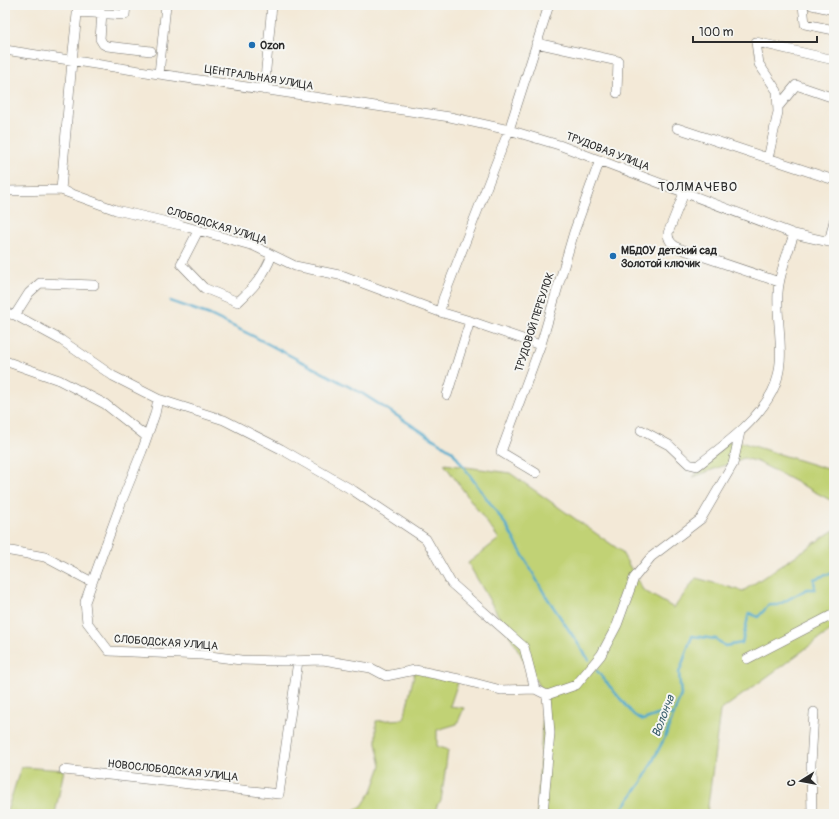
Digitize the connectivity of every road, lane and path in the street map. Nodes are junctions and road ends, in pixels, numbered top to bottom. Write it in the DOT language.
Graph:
graph roads {
  1 [pos="126,5"];
  2 [pos="166,5"];
  3 [pos="272,5"];
  4 [pos="550,5"];
  5 [pos="803,5"];
  6 [pos="812,5"];
  7 [pos="78,8"];
  8 [pos="834,10"];
  9 [pos="102,13"];
  10 [pos="834,30"];
  11 [pos="536,43"];
  12 [pos="5,50"];
  13 [pos="151,51"];
  14 [pos="834,60"];
  15 [pos="72,61"];
  16 [pos="159,74"];
  17 [pos="264,90"];
  18 [pos="617,93"];
  19 [pos="834,98"];
  20 [pos="778,107"];
  21 [pos="676,128"];
  22 [pos="509,130"];
  23 [pos="768,158"];
  24 [pos="600,160"];
  25 [pos="834,180"];
  26 [pos="61,190"];
  27 [pos="5,191"];
  28 [pos="684,193"];
  29 [pos="834,221"];
  30 [pos="198,231"];
  31 [pos="794,234"];
  32 [pos="831,242"];
  33 [pos="272,255"];
  34 [pos="779,282"];
  35 [pos="94,285"];
  36 [pos="440,312"];
  37 [pos="5,313"];
  38 [pos="15,315"];
  39 [pos="470,321"];
  40 [pos="540,345"];
  41 [pos="5,361"];
  42 [pos="447,394"];
  43 [pos="158,399"];
  44 [pos="641,430"];
  45 [pos="740,432"];
  46 [pos="147,437"];
  47 [pos="536,473"];
  48 [pos="5,550"];
  49 [pos="92,582"];
  50 [pos="834,614"];
  51 [pos="747,659"];
  52 [pos="298,661"];
  53 [pos="535,689"];
  54 [pos="547,695"];
  55 [pos="814,712"];
  56 [pos="64,770"];
  57 [pos="543,814"];
  58 [pos="812,814"];
  1 -- 9 [label="street"];
  2 -- 16 [label="street"];
  3 -- 17 [label="street"];
  4 -- 11 [label="street"];
  5 -- 10 [label="street"];
  6 -- 8 [label="street"];
  7 -- 9 [label="street"];
  7 -- 15 [label="street"];
  9 -- 13 [label="street"];
  11 -- 18 [label="street"];
  11 -- 22 [label="street"];
  12 -- 15 [label="street, ЦЕНТРАЛЬНАЯ УЛИЦА"];
  14 -- 20 [label="street"];
  15 -- 16 [label="street, ЦЕНТРАЛЬНАЯ УЛИЦА"];
  15 -- 26 [label="street"];
  16 -- 17 [label="street, ЦЕНТРАЛЬНАЯ УЛИЦА"];
  17 -- 22 [label="street, ЦЕНТРАЛЬНАЯ УЛИЦА"];
  19 -- 20 [label="street"];
  20 -- 23 [label="street"];
  21 -- 23 [label="street"];
  22 -- 24 [label="street, ТРУДОВАЯ УЛИЦА"];
  22 -- 36 [label="street"];
  23 -- 25 [label="street"];
  24 -- 28 [label="street, ТРУДОВАЯ УЛИЦА"];
  24 -- 40 [label="street, ТРУДОВОЙ ПЕРЕУЛОК"];
  26 -- 27 [label="street, СЛОБОДСКАЯ УЛИЦА"];
  26 -- 30 [label="street, СЛОБОДСКАЯ УЛИЦА"];
  28 -- 31 [label="street, ТРУДОВАЯ УЛИЦА"];
  28 -- 34 [label="street"];
  29 -- 32 [label="street"];
  30 -- 33 [label="street, СЛОБОДСКАЯ УЛИЦА"];
  30 -- 33 [label="street"];
  31 -- 32 [label="street, ТРУДОВАЯ УЛИЦА"];
  31 -- 34 [label="street"];
  33 -- 36 [label="street, СЛОБОДСКАЯ УЛИЦА"];
  34 -- 45 [label="street"];
  35 -- 38 [label="street"];
  36 -- 39 [label="street"];
  37 -- 38 [label="street"];
  38 -- 43 [label="street"];
  39 -- 40 [label="street"];
  39 -- 42 [label="street"];
  40 -- 47 [label="street, ТРУДОВОЙ ПЕРЕУЛОК"];
  41 -- 46 [label="street"];
  43 -- 46 [label="street, СЛОБОДСКАЯ УЛИЦА"];
  43 -- 53 [label="street"];
  44 -- 45 [label="street"];
  45 -- 54 [label="street"];
  46 -- 49 [label="street, СЛОБОДСКАЯ УЛИЦА"];
  48 -- 49 [label="street"];
  49 -- 52 [label="street, СЛОБОДСКАЯ УЛИЦА"];
  50 -- 51 [label="street"];
  52 -- 53 [label="street, СЛОБОДСКАЯ УЛИЦА"];
  52 -- 56 [label="street, НОВОСЛОБОДСКАЯ УЛИЦА"];
  53 -- 54 [label="street"];
  54 -- 57 [label="street"];
  55 -- 58 [label="street"];
}
